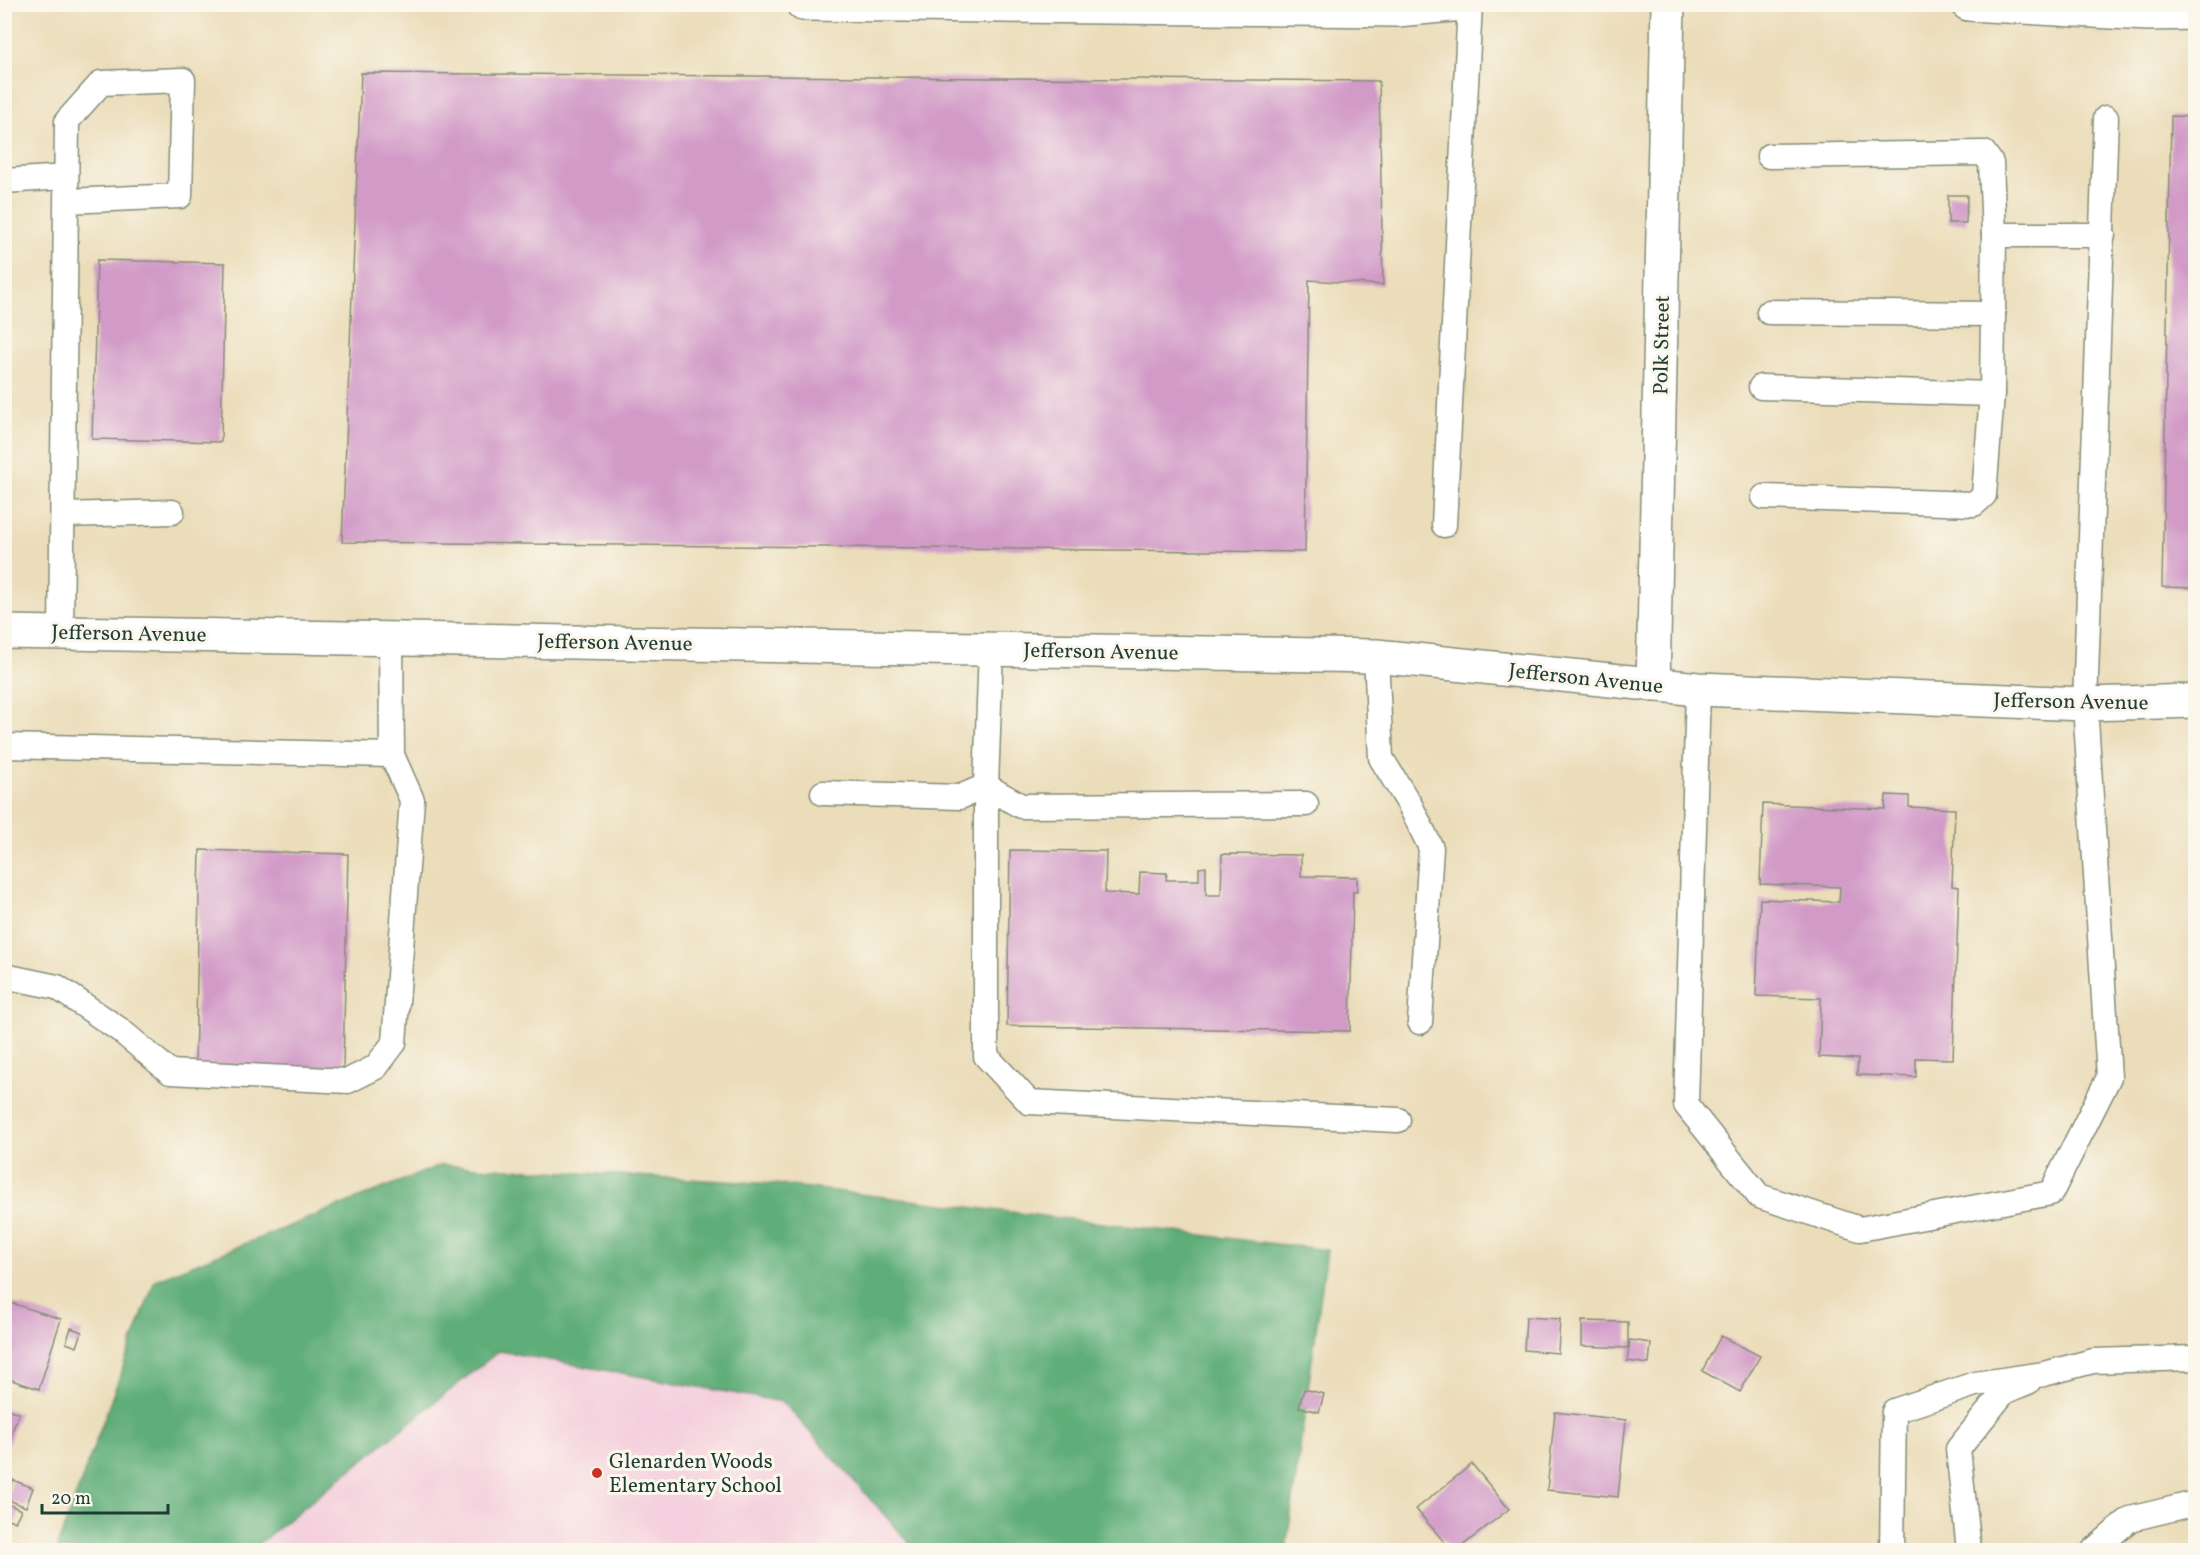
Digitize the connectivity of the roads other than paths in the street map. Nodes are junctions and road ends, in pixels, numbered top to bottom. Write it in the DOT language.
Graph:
graph roads {
  1 [pos="803,4"];
  2 [pos="1462,4"];
  3 [pos="1470,4"];
  4 [pos="1668,4"];
  5 [pos="1968,4"];
  6 [pos="2149,9"];
  7 [pos="2196,13"];
  8 [pos="2106,118"];
  9 [pos="1769,156"];
  10 [pos="66,177"];
  11 [pos="4,181"];
  12 [pos="67,201"];
  13 [pos="1994,235"];
  14 [pos="2103,235"];
  15 [pos="1769,312"];
  16 [pos="1994,314"];
  17 [pos="1761,387"];
  18 [pos="1992,394"];
  19 [pos="1764,497"];
  20 [pos="171,512"];
  21 [pos="63,515"];
  22 [pos="1444,525"];
  23 [pos="4,632"];
  24 [pos="61,632"];
  25 [pos="391,638"];
  26 [pos="991,649"];
  27 [pos="1376,657"];
  28 [pos="1653,686"];
  29 [pos="1698,689"];
  30 [pos="2196,701"];
  31 [pos="2085,704"];
  32 [pos="4,747"];
  33 [pos="392,755"];
  34 [pos="987,786"];
  35 [pos="823,793"];
  36 [pos="1306,804"];
  37 [pos="4,976"];
  38 [pos="1420,1022"];
  39 [pos="1398,1120"];
  40 [pos="2196,1358"];
  41 [pos="2044,1374"];
  42 [pos="2196,1503"];
  43 [pos="1892,1551"];
  44 [pos="1969,1551"];
  45 [pos="2094,1551"];
  1 -- 2 [label="street"];
  3 -- 22 [label="lane"];
  4 -- 28 [label="street, Polk Street"];
  5 -- 6 [label="street"];
  6 -- 7 [label="street"];
  8 -- 14 [label="lane"];
  9 -- 13 [label="lane"];
  10 -- 11 [label="lane"];
  10 -- 12 [label="lane"];
  10 -- 12 [label="lane"];
  12 -- 21 [label="lane"];
  13 -- 14 [label="lane"];
  13 -- 16 [label="lane"];
  14 -- 31 [label="lane"];
  15 -- 16 [label="lane"];
  16 -- 18 [label="lane"];
  17 -- 18 [label="lane"];
  18 -- 19 [label="lane"];
  20 -- 21 [label="lane"];
  21 -- 24 [label="lane"];
  23 -- 24 [label="street, Jefferson Avenue"];
  24 -- 25 [label="street, Jefferson Avenue"];
  25 -- 26 [label="street, Jefferson Avenue"];
  25 -- 33 [label="lane"];
  26 -- 27 [label="street, Jefferson Avenue"];
  26 -- 34 [label="lane"];
  27 -- 28 [label="street, Jefferson Avenue"];
  27 -- 38 [label="lane"];
  28 -- 29 [label="street, Jefferson Avenue"];
  29 -- 31 [label="street, Jefferson Avenue"];
  29 -- 31 [label="lane"];
  30 -- 31 [label="street, Jefferson Avenue"];
  32 -- 33 [label="lane"];
  33 -- 37 [label="lane"];
  34 -- 35 [label="lane"];
  34 -- 36 [label="lane"];
  34 -- 39 [label="lane"];
  40 -- 41 [label="lane"];
  41 -- 43 [label="lane"];
  41 -- 44 [label="lane"];
  42 -- 45 [label="lane"];
}
